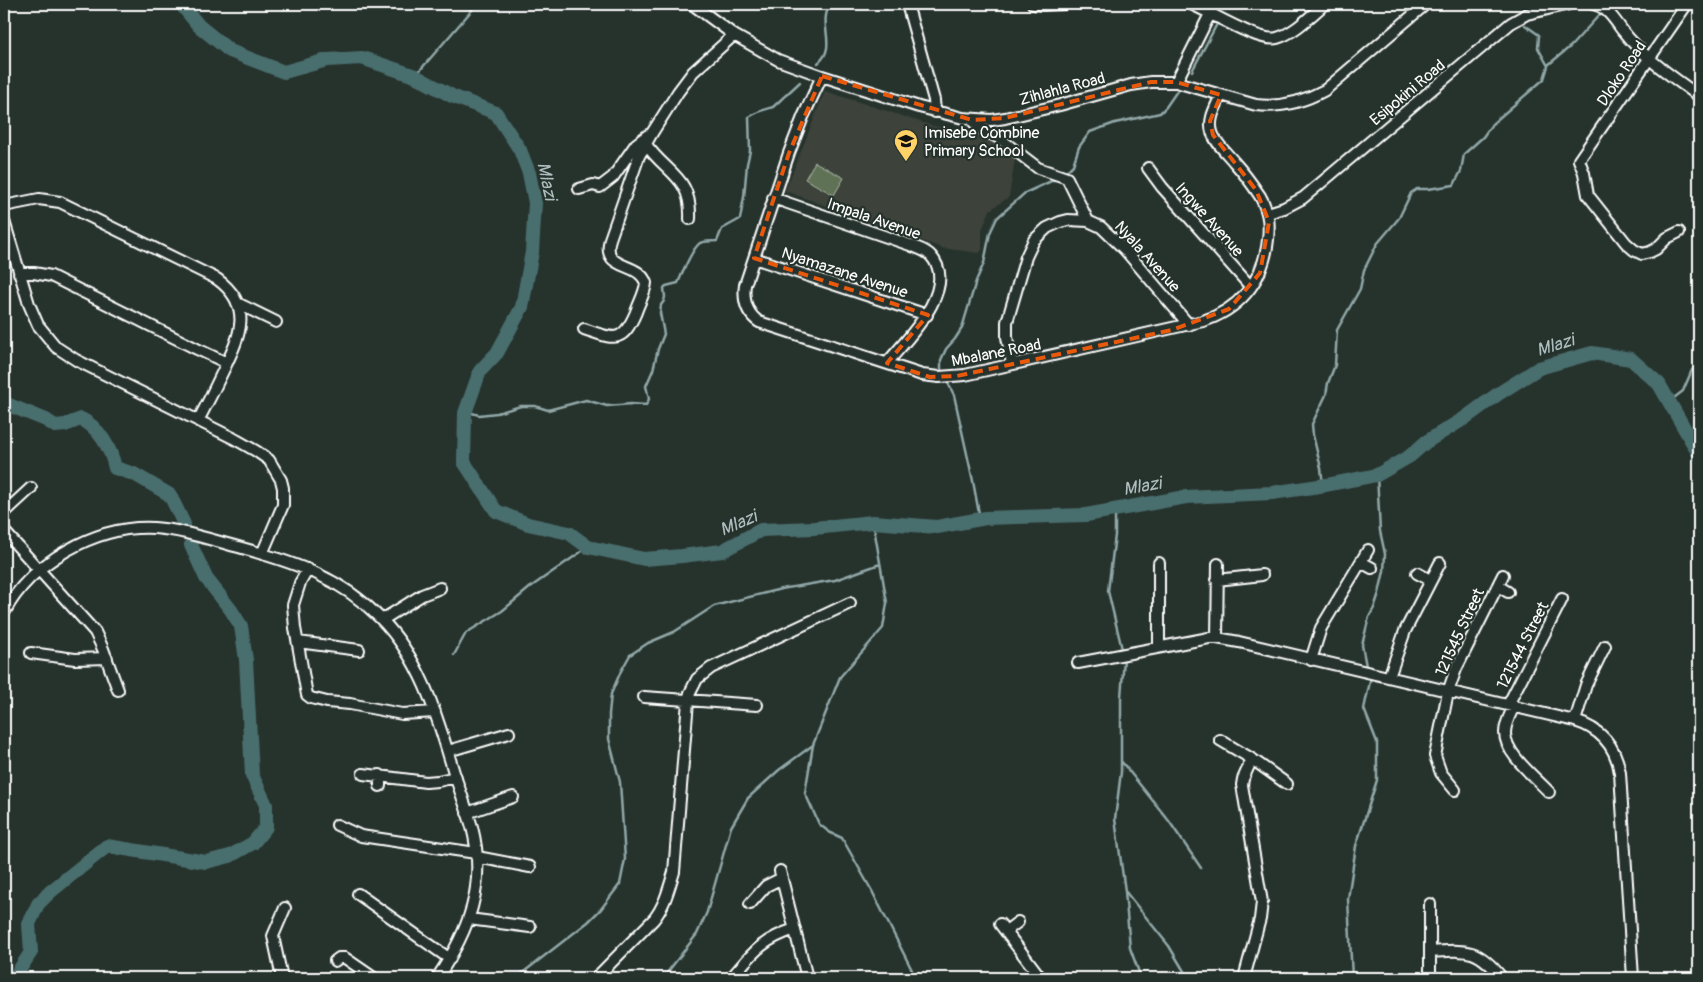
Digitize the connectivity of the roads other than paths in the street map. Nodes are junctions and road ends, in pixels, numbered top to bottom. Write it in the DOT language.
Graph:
graph roads {
  1 [pos="692,4"];
  2 [pos="907,4"];
  3 [pos="1033,4"];
  4 [pos="1065,4"];
  5 [pos="1191,4"];
  6 [pos="1325,4"];
  7 [pos="1426,4"];
  8 [pos="1569,4"];
  9 [pos="1593,4"];
  10 [pos="1687,4"];
  11 [pos="1212,12"];
  12 [pos="734,36"];
  13 [pos="1648,59"];
  14 [pos="822,76"];
  15 [pos="1176,82"];
  16 [pos="1221,96"];
  17 [pos="1699,96"];
  18 [pos="935,112"];
  19 [pos="972,120"];
  20 [pos="652,132"];
  21 [pos="646,143"];
  22 [pos="1148,168"];
  23 [pos="578,189"];
  24 [pos="773,198"];
  25 [pos="4,206"];
  26 [pos="1268,213"];
  27 [pos="690,219"];
  28 [pos="4,220"];
  29 [pos="1088,221"];
  30 [pos="1679,232"];
  31 [pos="754,258"];
  32 [pos="19,273"];
  33 [pos="1251,287"];
  34 [pos="237,303"];
  35 [pos="927,315"];
  36 [pos="276,322"];
  37 [pos="1189,324"];
  38 [pos="584,330"];
  39 [pos="227,362"];
  40 [pos="887,363"];
  41 [pos="1012,364"];
  42 [pos="198,421"];
  43 [pos="31,488"];
  44 [pos="4,513"];
  45 [pos="4,531"];
  46 [pos="1368,550"];
  47 [pos="262,554"];
  48 [pos="1361,562"];
  49 [pos="1159,563"];
  50 [pos="1440,563"];
  51 [pos="1218,564"];
  52 [pos="1372,568"];
  53 [pos="308,569"];
  54 [pos="39,570"];
  55 [pos="1417,573"];
  56 [pos="1262,575"];
  57 [pos="1502,575"];
  58 [pos="1217,580"];
  59 [pos="1430,580"];
  60 [pos="1498,586"];
  61 [pos="440,588"];
  62 [pos="1508,592"];
  63 [pos="1562,599"];
  64 [pos="850,603"];
  65 [pos="4,611"];
  66 [pos="382,620"];
  67 [pos="1217,638"];
  68 [pos="298,642"];
  69 [pos="1605,646"];
  70 [pos="1159,647"];
  71 [pos="359,650"];
  72 [pos="31,653"];
  73 [pos="107,658"];
  74 [pos="1312,660"];
  75 [pos="1078,663"];
  76 [pos="1389,677"];
  77 [pos="118,690"];
  78 [pos="1448,692"];
  79 [pos="644,698"];
  80 [pos="688,700"];
  81 [pos="757,705"];
  82 [pos="1511,706"];
  83 [pos="435,712"];
  84 [pos="1575,721"];
  85 [pos="509,732"];
  86 [pos="1220,740"];
  87 [pos="448,751"];
  88 [pos="1252,759"];
  89 [pos="363,774"];
  90 [pos="380,775"];
  91 [pos="456,778"];
  92 [pos="1287,784"];
  93 [pos="380,786"];
  94 [pos="1455,790"];
  95 [pos="1549,792"];
  96 [pos="513,797"];
  97 [pos="467,813"];
  98 [pos="337,825"];
  99 [pos="476,855"];
  100 [pos="530,867"];
  101 [pos="358,894"];
  102 [pos="750,904"];
  103 [pos="1430,904"];
  104 [pos="285,908"];
  105 [pos="469,919"];
  106 [pos="1018,922"];
  107 [pos="530,928"];
  108 [pos="794,929"];
  109 [pos="1430,952"];
  110 [pos="450,959"];
  111 [pos="335,961"];
  112 [pos="282,978"];
  113 [pos="374,978"];
  114 [pos="437,978"];
  115 [pos="596,978"];
  116 [pos="731,978"];
  117 [pos="807,978"];
  118 [pos="1041,978"];
  119 [pos="1244,978"];
  120 [pos="1430,978"];
  121 [pos="1502,978"];
  122 [pos="1633,978"];
  1 -- 12 [label="street, Zihlahla Road"];
  2 -- 18 [label="street"];
  3 -- 4 [label="street"];
  5 -- 11 [label="street"];
  6 -- 11 [label="street"];
  7 -- 16 [label="street, Zihlahla Road"];
  8 -- 26 [label="street, Esipokini Road"];
  9 -- 13 [label="street"];
  10 -- 13 [label="street, Dloko Road"];
  11 -- 15 [label="street"];
  12 -- 14 [label="street, Zihlahla Road"];
  12 -- 20 [label="street"];
  13 -- 17 [label="street"];
  13 -- 30 [label="street, Dloko Road"];
  14 -- 18 [label="street, Zihlahla Road"];
  14 -- 24 [label="street, Mbalane Road"];
  15 -- 16 [label="street, Zihlahla Road"];
  15 -- 19 [label="street, Zihlahla Road"];
  16 -- 26 [label="street, Mbalane Road"];
  18 -- 19 [label="street, Zihlahla Road"];
  19 -- 29 [label="street"];
  20 -- 21 [label="street"];
  20 -- 23 [label="street"];
  21 -- 27 [label="street"];
  21 -- 38 [label="street"];
  22 -- 33 [label="street, Ingwe Avenue"];
  24 -- 31 [label="street, Mbalane Road"];
  24 -- 35 [label="street, Impala Avenue"];
  25 -- 34 [label="street"];
  26 -- 33 [label="street, Mbalane Road"];
  28 -- 32 [label="street"];
  29 -- 37 [label="street, Nyala Avenue"];
  29 -- 41 [label="street"];
  31 -- 35 [label="street, Nyamazane Avenue"];
  31 -- 40 [label="street, Mbalane Road"];
  32 -- 39 [label="street"];
  32 -- 42 [label="street"];
  33 -- 37 [label="street, Mbalane Road"];
  34 -- 36 [label="street"];
  34 -- 39 [label="street"];
  35 -- 40 [label="street, Impala Avenue"];
  37 -- 41 [label="street, Mbalane Road"];
  39 -- 42 [label="street"];
  40 -- 41 [label="street, Mbalane Road"];
  42 -- 47 [label="street"];
  43 -- 44 [label="street"];
  45 -- 54 [label="street"];
  46 -- 48 [label="street"];
  47 -- 53 [label="street"];
  47 -- 54 [label="street"];
  48 -- 52 [label="street"];
  48 -- 74 [label="street"];
  49 -- 70 [label="street"];
  50 -- 59 [label="street"];
  51 -- 58 [label="street"];
  53 -- 66 [label="street"];
  53 -- 68 [label="street"];
  54 -- 65 [label="street"];
  54 -- 73 [label="street"];
  55 -- 59 [label="street"];
  56 -- 58 [label="street"];
  57 -- 60 [label="street, 121545 Street"];
  58 -- 67 [label="street"];
  59 -- 76 [label="street"];
  60 -- 62 [label="street, 121545 Street"];
  60 -- 78 [label="street, 121545 Street"];
  61 -- 66 [label="street"];
  63 -- 82 [label="street, 121544 Street"];
  64 -- 80 [label="street"];
  66 -- 83 [label="street"];
  67 -- 70 [label="street"];
  67 -- 74 [label="street"];
  68 -- 71 [label="street"];
  68 -- 83 [label="street"];
  69 -- 84 [label="street"];
  70 -- 75 [label="street"];
  72 -- 73 [label="street"];
  73 -- 77 [label="street"];
  74 -- 76 [label="street"];
  76 -- 78 [label="street"];
  78 -- 82 [label="street"];
  78 -- 94 [label="street, 121545 Street"];
  79 -- 80 [label="street"];
  80 -- 81 [label="street"];
  80 -- 115 [label="street"];
  82 -- 84 [label="street"];
  82 -- 95 [label="street, 121544 Street"];
  83 -- 87 [label="street"];
  84 -- 122 [label="street"];
  85 -- 87 [label="street"];
  86 -- 88 [label="street"];
  87 -- 91 [label="street"];
  88 -- 92 [label="street"];
  88 -- 119 [label="street"];
  89 -- 90 [label="street"];
  90 -- 91 [label="street"];
  90 -- 93 [label="street"];
  91 -- 97 [label="street"];
  96 -- 97 [label="street"];
  97 -- 99 [label="street"];
  98 -- 99 [label="street"];
  99 -- 100 [label="street"];
  99 -- 105 [label="street"];
  101 -- 110 [label="street"];
  102 -- 108 [label="street"];
  103 -- 109 [label="street"];
  104 -- 112 [label="street"];
  105 -- 107 [label="street"];
  105 -- 110 [label="street"];
  106 -- 118 [label="street"];
  108 -- 116 [label="street"];
  108 -- 117 [label="street"];
  109 -- 120 [label="street"];
  109 -- 121 [label="street"];
  110 -- 114 [label="street"];
  111 -- 113 [label="street"];
}
